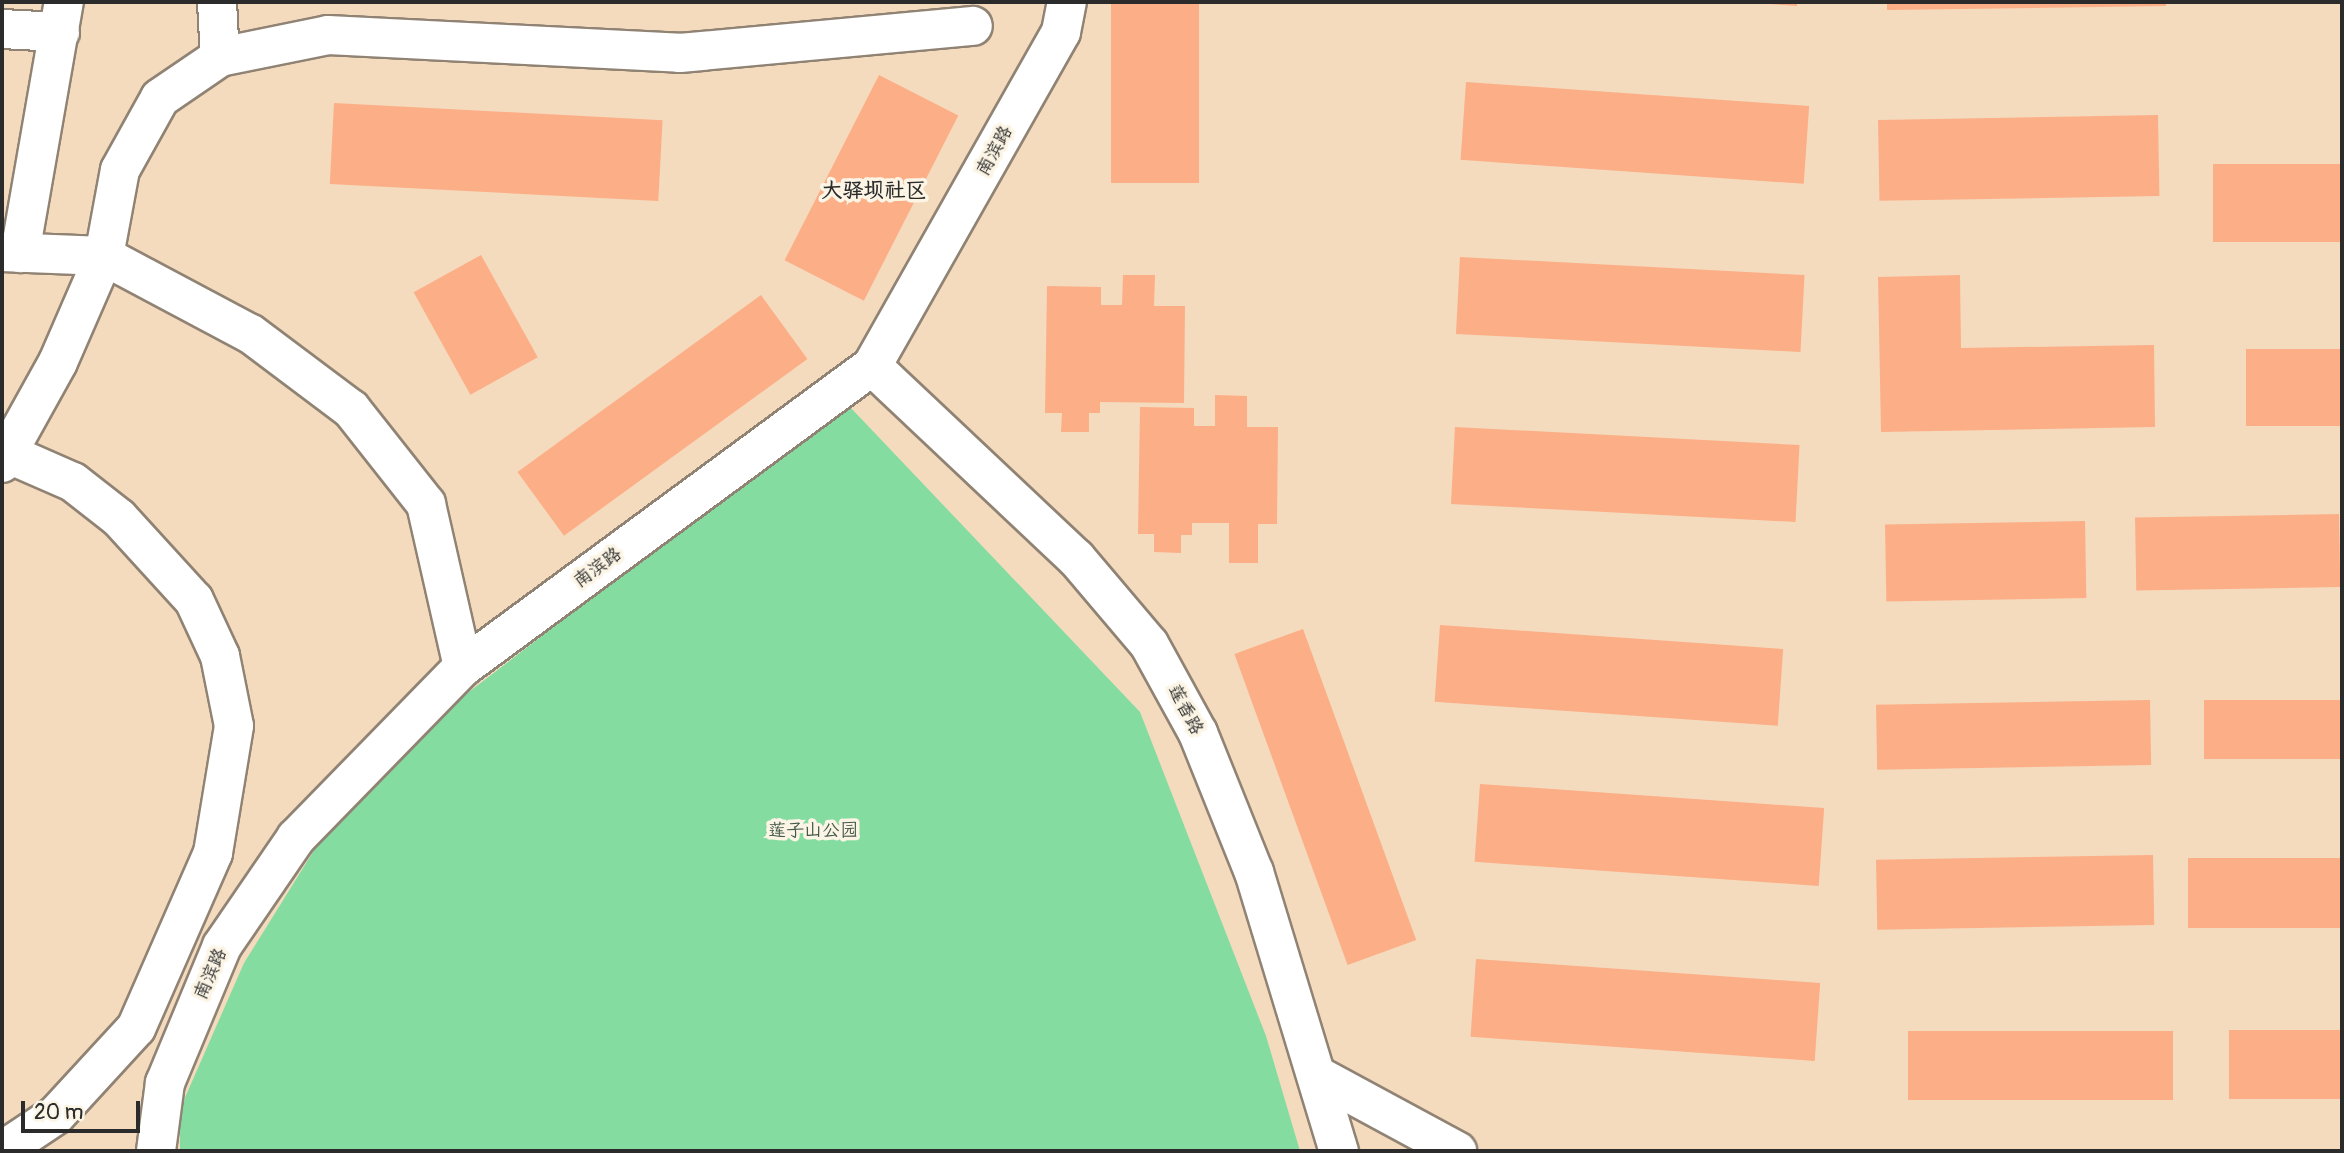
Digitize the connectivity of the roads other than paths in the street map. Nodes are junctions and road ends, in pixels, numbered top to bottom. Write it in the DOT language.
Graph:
graph roads {
  1 [pos="217,2"];
  2 [pos="1067,2"];
  3 [pos="62,17"];
  4 [pos="973,26"];
  5 [pos="2,29"];
  6 [pos="220,57"];
  7 [pos="11,252"];
  8 [pos="104,256"];
  9 [pos="872,366"];
  10 [pos="4,455"];
  11 [pos="463,667"];
  12 [pos="1320,1077"];
  13 [pos="2,1151"];
  14 [pos="156,1151"];
  15 [pos="1339,1151"];
  16 [pos="1457,1151"];
  1 -- 6 [label="street"];
  2 -- 9 [label="street, 南滨路"];
  3 -- 5 [label="street"];
  3 -- 7 [label="street"];
  4 -- 6 [label="street"];
  6 -- 8 [label="street"];
  7 -- 8 [label="street"];
  8 -- 10 [label="street"];
  8 -- 11 [label="street"];
  9 -- 11 [label="street, 南滨路"];
  9 -- 12 [label="street, 莲香路"];
  10 -- 13 [label="street"];
  11 -- 14 [label="street, 南滨路"];
  12 -- 15 [label="street, 莲香路"];
  12 -- 16 [label="street"];
}
